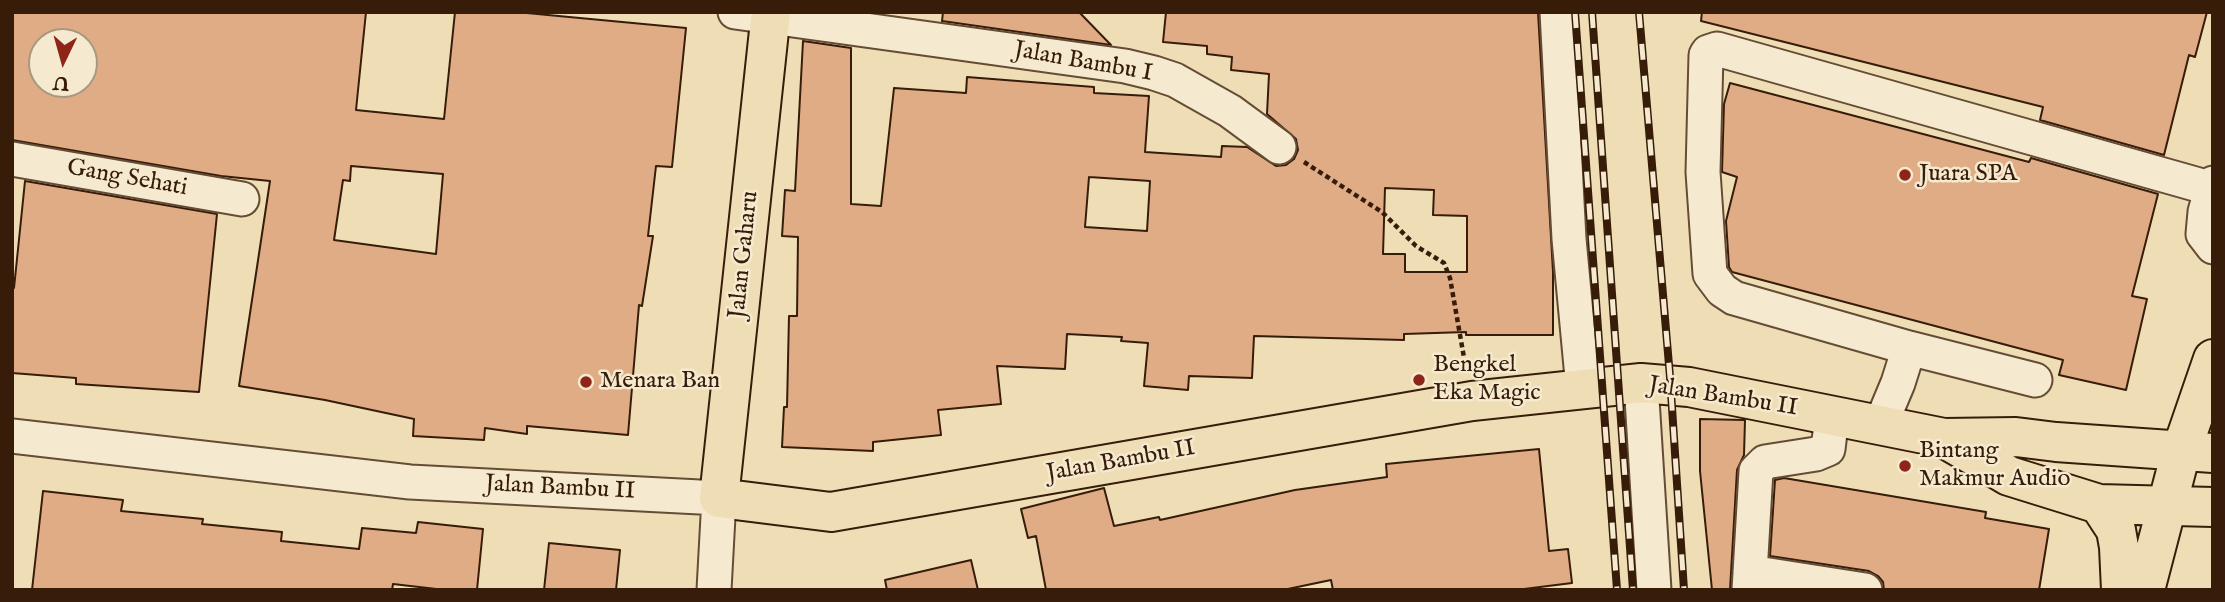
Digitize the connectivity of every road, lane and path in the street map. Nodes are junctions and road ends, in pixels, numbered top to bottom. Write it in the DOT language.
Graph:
graph roads {
  1 [pos="1557,12"];
  2 [pos="759,14"];
  3 [pos="1279,146"];
  4 [pos="12,159"];
  5 [pos="2212,187"];
  6 [pos="242,199"];
  7 [pos="2213,247"];
  8 [pos="1909,348"];
  9 [pos="2213,359"];
  10 [pos="2035,380"];
  11 [pos="1641,383"];
  12 [pos="1583,388"];
  13 [pos="1472,401"];
  14 [pos="1832,416"];
  15 [pos="1880,426"];
  16 [pos="12,436"];
  17 [pos="1944,438"];
  18 [pos="2197,452"];
  19 [pos="719,498"];
  20 [pos="2099,504"];
  21 [pos="2166,506"];
  22 [pos="2213,507"];
  23 [pos="1750,581"];
  24 [pos="714,590"];
  25 [pos="1654,590"];
  26 [pos="1865,590"];
  27 [pos="2121,590"];
  28 [pos="2145,590"];
  1 -- 12 [label="street"];
  2 -- 3 [label="street, Jalan Bambu I"];
  2 -- 19 [label="main road, Jalan Gaharu"];
  3 -- 13 [label="path"];
  4 -- 6 [label="street, Gang Sehati"];
  5 -- 7 [label="street"];
  5 -- 8 [label="street"];
  8 -- 10 [label="street"];
  8 -- 15 [label="street"];
  9 -- 18 [label="main road"];
  11 -- 12 [label="main road, Jalan Bambu II"];
  11 -- 14 [label="main road, Jalan Bambu II"];
  11 -- 25 [label="street"];
  12 -- 13 [label="main road, Jalan Bambu II"];
  13 -- 19 [label="main road, Jalan Bambu II"];
  14 -- 15 [label="main road, Jalan Bambu II"];
  14 -- 23 [label="street"];
  15 -- 17 [label="main road, Jalan Bambu II"];
  16 -- 19 [label="street, Jalan Bambu II"];
  17 -- 18 [label="main road"];
  17 -- 20 [label="main road, Jalan Bambu II"];
  18 -- 21 [label="main road"];
  19 -- 24 [label="street"];
  20 -- 21 [label="main road, Jalan Bambu II"];
  20 -- 27 [label="main road"];
  21 -- 22 [label="main road, Jalan Bambu II"];
  21 -- 28 [label="main road"];
  23 -- 26 [label="street"];
}
